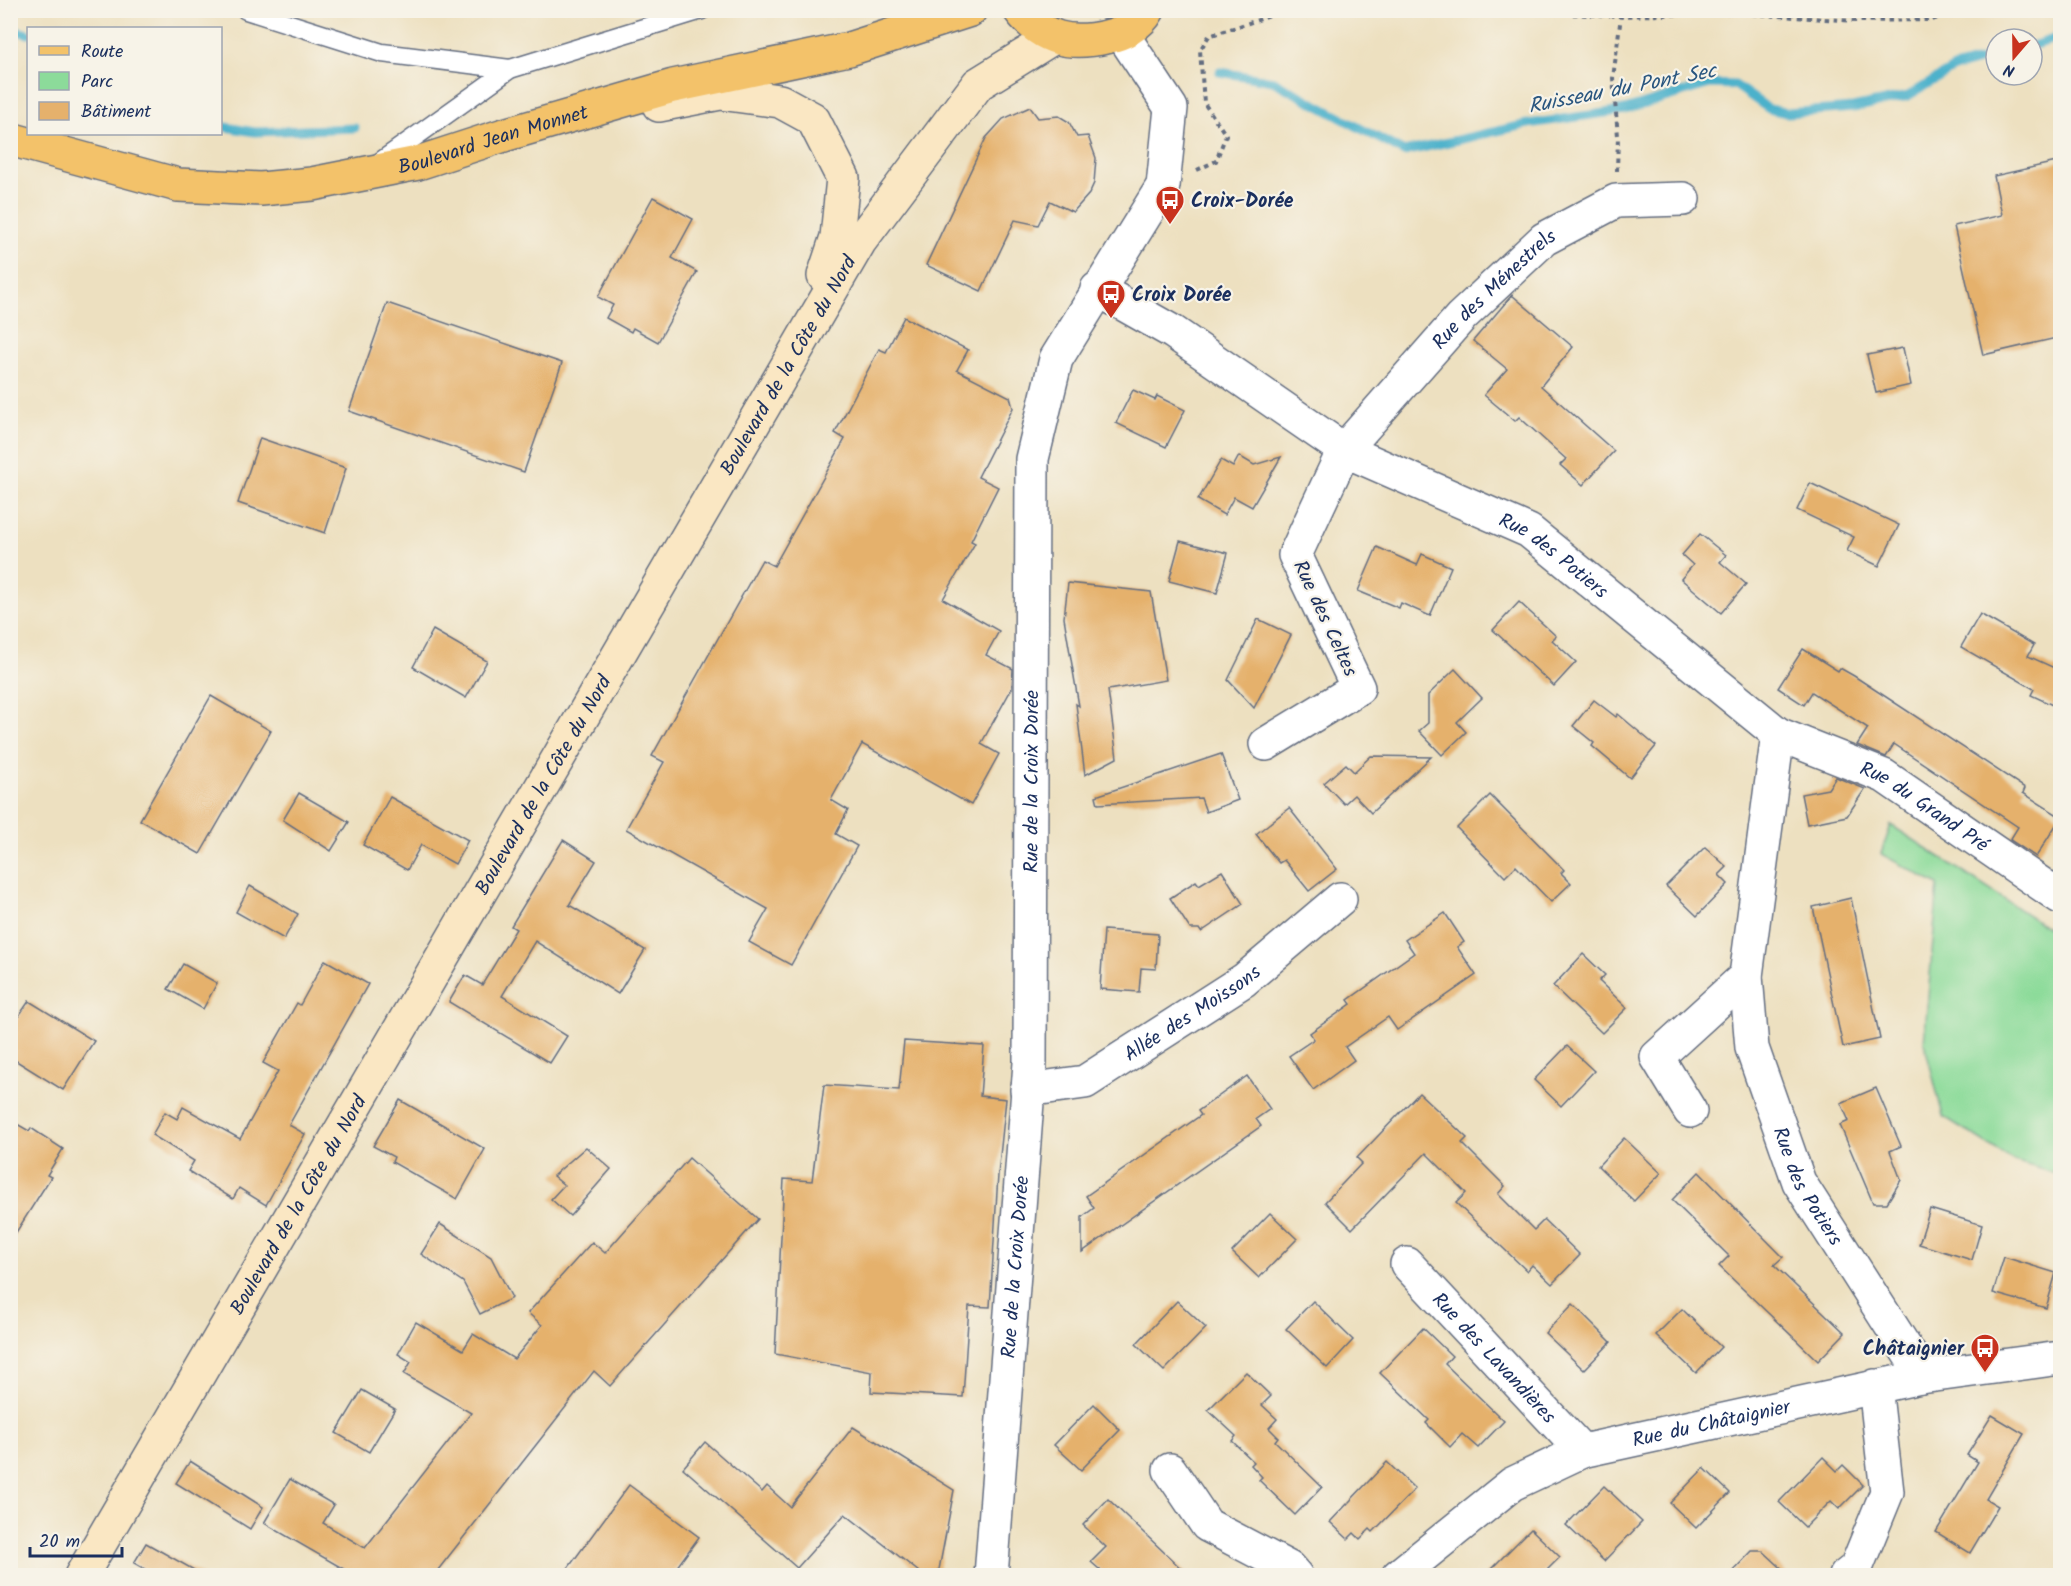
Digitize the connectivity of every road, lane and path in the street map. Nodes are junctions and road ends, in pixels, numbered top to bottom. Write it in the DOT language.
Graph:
graph roads {
  1 [pos="246,10"];
  2 [pos="702,10"];
  3 [pos="1020,10"];
  4 [pos="1148,10"];
  5 [pos="1303,10"];
  6 [pos="1465,10"];
  7 [pos="1960,10"];
  8 [pos="1278,12"];
  9 [pos="1734,12"];
  10 [pos="949,13"];
  11 [pos="1621,16"];
  12 [pos="1122,34"];
  13 [pos="1054,37"];
  14 [pos="510,69"];
  15 [pos="1618,136"];
  16 [pos="10,139"];
  17 [pos="418,163"];
  18 [pos="360,176"];
  19 [pos="1163,186"];
  20 [pos="1683,199"];
  21 [pos="1097,289"];
  22 [pos="803,337"];
  23 [pos="1344,450"];
  24 [pos="1778,734"];
  25 [pos="1266,744"];
  26 [pos="2061,897"];
  27 [pos="1340,899"];
  28 [pos="1746,976"];
  29 [pos="1027,1090"];
  30 [pos="1690,1111"];
  31 [pos="1407,1264"];
  32 [pos="2061,1358"];
  33 [pos="1921,1377"];
  34 [pos="1875,1386"];
  35 [pos="1582,1451"];
  36 [pos="1170,1470"];
  37 [pos="81,1575"];
  38 [pos="992,1575"];
  39 [pos="1296,1575"];
  40 [pos="1398,1575"];
  41 [pos="1846,1575"];
  1 -- 14 [label="lane"];
  2 -- 14 [label="lane"];
  3 -- 13 [label="main road"];
  4 -- 12 [label="main road"];
  5 -- 8 [label="path"];
  6 -- 11 [label="path"];
  7 -- 9 [label="path"];
  8 -- 19 [label="path"];
  9 -- 11 [label="path"];
  10 -- 17 [label="main road, Boulevard Jean Monnet"];
  11 -- 15 [label="path"];
  12 -- 13 [label="main road"];
  12 -- 19 [label="street, Rue de la Croix Dorée"];
  13 -- 22 [label="main road, Boulevard de la Côte du Nord"];
  14 -- 18 [label="lane"];
  16 -- 18 [label="main road, Boulevard Jean Monnet"];
  17 -- 18 [label="main road, Boulevard Jean Monnet"];
  17 -- 22 [label="main road"];
  19 -- 21 [label="street, Rue de la Croix Dorée"];
  20 -- 23 [label="street, Rue des Ménestrels"];
  21 -- 23 [label="street, Rue des Potiers"];
  21 -- 29 [label="street, Rue de la Croix Dorée"];
  22 -- 37 [label="main road, Boulevard de la Côte du Nord"];
  23 -- 24 [label="street, Rue des Potiers"];
  23 -- 25 [label="street, Rue des Celtes"];
  24 -- 26 [label="street, Rue du Grand Pré"];
  24 -- 28 [label="street, Rue des Potiers"];
  27 -- 29 [label="street, Allée des Moissons"];
  28 -- 30 [label="street"];
  28 -- 33 [label="street, Rue des Potiers"];
  29 -- 38 [label="street, Rue de la Croix Dorée"];
  31 -- 35 [label="street, Rue des Lavandières"];
  32 -- 33 [label="street, Rue du Châtaignier"];
  33 -- 34 [label="street, Rue du Châtaignier"];
  34 -- 35 [label="street, Rue du Châtaignier"];
  34 -- 41 [label="street"];
  35 -- 40 [label="street, Rue du Châtaignier"];
  36 -- 39 [label="street"];
}
